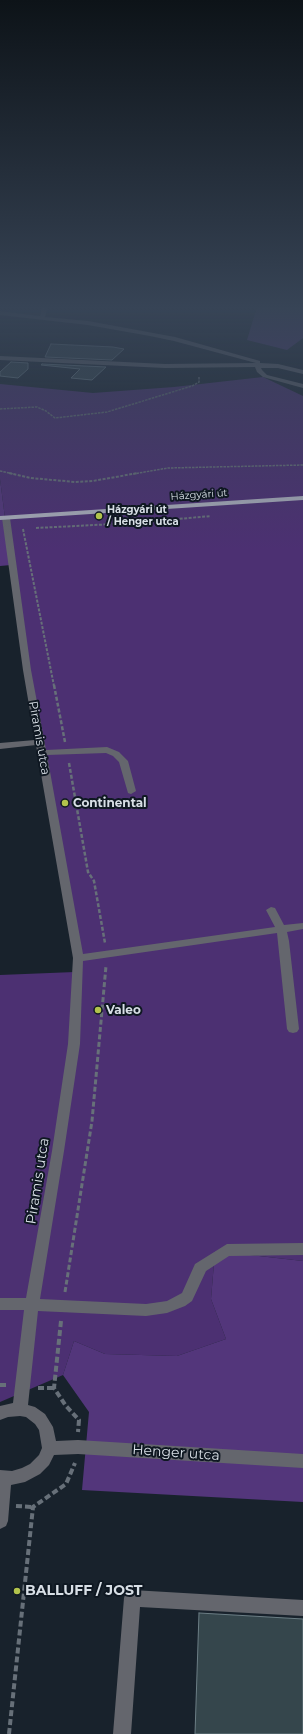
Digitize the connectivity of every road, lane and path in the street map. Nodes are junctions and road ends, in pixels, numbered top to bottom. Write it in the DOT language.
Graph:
graph roads {
  1 [pos="186,388"];
  2 [pos="0,410"];
  3 [pos="303,465"];
  4 [pos="0,471"];
  5 [pos="303,498"];
  6 [pos="211,516"];
  7 [pos="3,518"];
  8 [pos="31,528"];
  9 [pos="23,529"];
  10 [pos="8,530"];
  11 [pos="40,742"];
  12 [pos="0,746"];
  13 [pos="41,753"];
  14 [pos="131,791"];
  15 [pos="272,910"];
  16 [pos="303,926"];
  17 [pos="281,930"];
  18 [pos="78,958"];
  19 [pos="294,1029"];
  20 [pos="303,1249"];
  21 [pos="0,1304"];
  22 [pos="32,1304"];
  23 [pos="20,1409"];
  24 [pos="0,1413"];
  25 [pos="49,1448"];
  26 [pos="303,1461"];
  27 [pos="2,1477"];
  28 [pos="0,1521"];
  29 [pos="303,1608"];
  30 [pos="122,1734"];
  1 -- 2 [label="path"];
  3 -- 4 [label="path"];
  5 -- 7 [label="main road, Házgyári út"];
  6 -- 8 [label="path"];
  7 -- 10 [label="street, Piramis utca"];
  9 -- 10 [label="path"];
  10 -- 11 [label="street, Piramis utca"];
  11 -- 12 [label="street"];
  11 -- 13 [label="street, Piramis utca"];
  13 -- 14 [label="street"];
  13 -- 18 [label="street, Piramis utca"];
  15 -- 17 [label="street"];
  16 -- 17 [label="street"];
  17 -- 18 [label="street"];
  17 -- 19 [label="street"];
  18 -- 22 [label="street, Piramis utca"];
  20 -- 22 [label="street"];
  21 -- 22 [label="street"];
  22 -- 23 [label="street, Piramis utca"];
  23 -- 24 [label="street"];
  23 -- 25 [label="street"];
  25 -- 26 [label="street, Henger utca"];
  25 -- 27 [label="street"];
  27 -- 28 [label="street"];
  29 -- 30 [label="street"];
}
